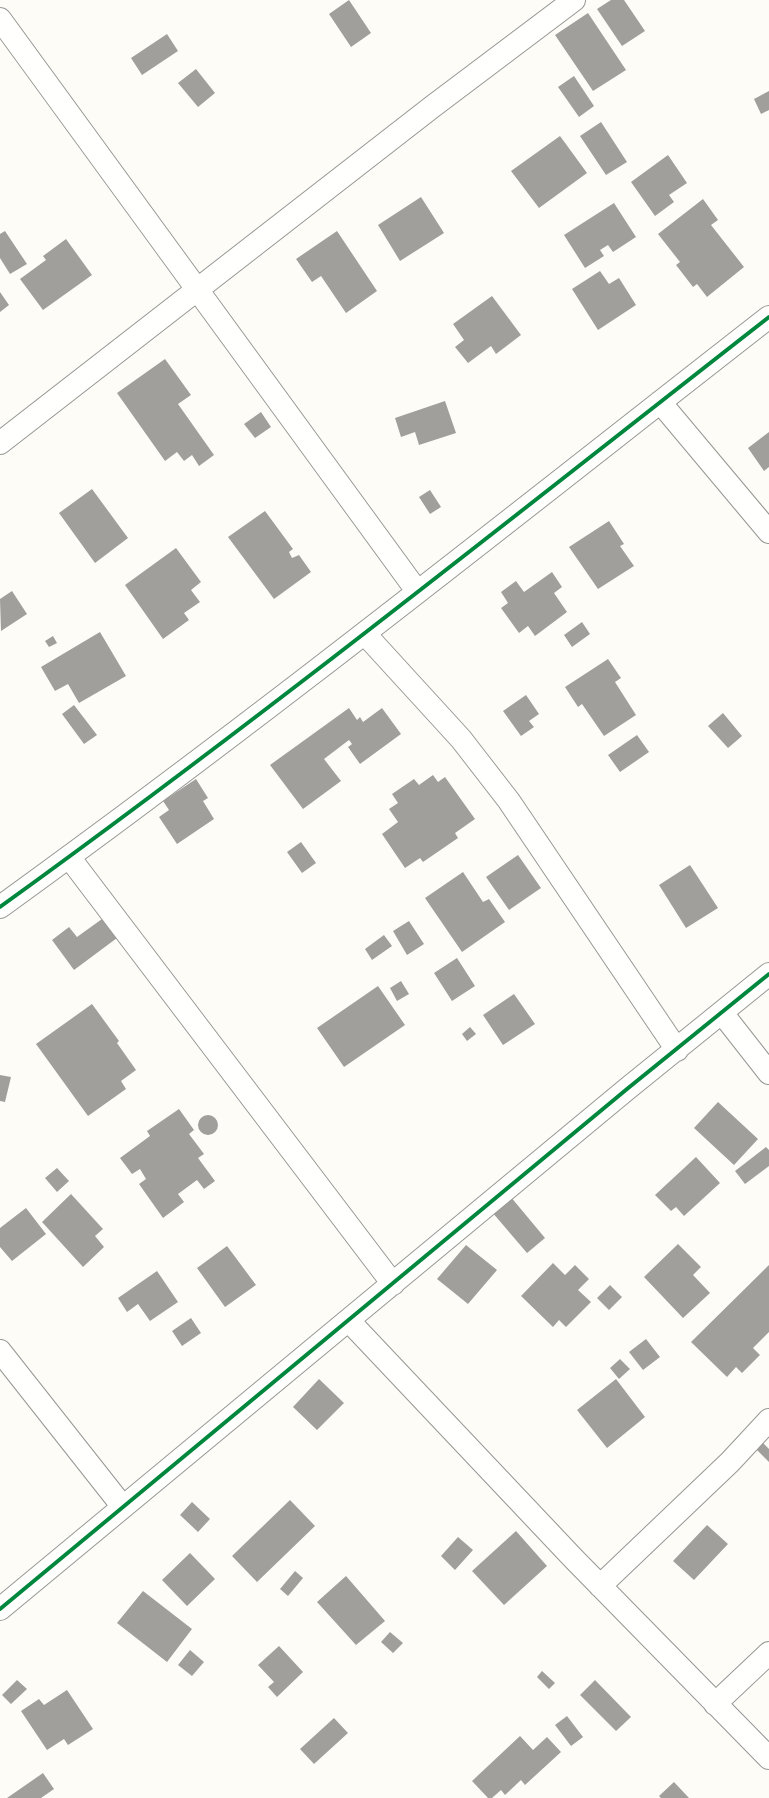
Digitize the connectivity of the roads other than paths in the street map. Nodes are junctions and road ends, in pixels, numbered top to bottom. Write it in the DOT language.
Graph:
graph roads {
  1 [pos="574,0"];
  2 [pos="0,20"];
  3 [pos="198,290"];
  4 [pos="769,318"];
  5 [pos="660,402"];
  6 [pos="0,443"];
  7 [pos="769,532"];
  8 [pos="417,591"];
  9 [pos="365,634"];
  10 [pos="69,857"];
  11 [pos="0,907"];
  12 [pos="769,974"];
  13 [pos="722,1013"];
  14 [pos="676,1050"];
  15 [pos="769,1073"];
  16 [pos="393,1284"];
  17 [pos="349,1321"];
  18 [pos="0,1351"];
  19 [pos="769,1420"];
  20 [pos="123,1507"];
  21 [pos="600,1586"];
  22 [pos="0,1609"];
  23 [pos="769,1652"];
  24 [pos="716,1704"];
  25 [pos="769,1758"];
  1 -- 3 [label="street"];
  2 -- 3 [label="street"];
  3 -- 6 [label="street"];
  3 -- 8 [label="street"];
  4 -- 5 [label="street"];
  5 -- 7 [label="street"];
  5 -- 8 [label="street"];
  8 -- 9 [label="street"];
  9 -- 10 [label="street"];
  9 -- 14 [label="street"];
  10 -- 11 [label="street"];
  10 -- 16 [label="street"];
  12 -- 13 [label="street"];
  13 -- 14 [label="street"];
  13 -- 15 [label="street"];
  14 -- 16 [label="street"];
  16 -- 17 [label="street"];
  17 -- 20 [label="street"];
  17 -- 21 [label="street"];
  18 -- 20 [label="street"];
  19 -- 21 [label="street"];
  20 -- 22 [label="street"];
  21 -- 24 [label="street"];
  23 -- 24 [label="street"];
  24 -- 25 [label="street"];
}
